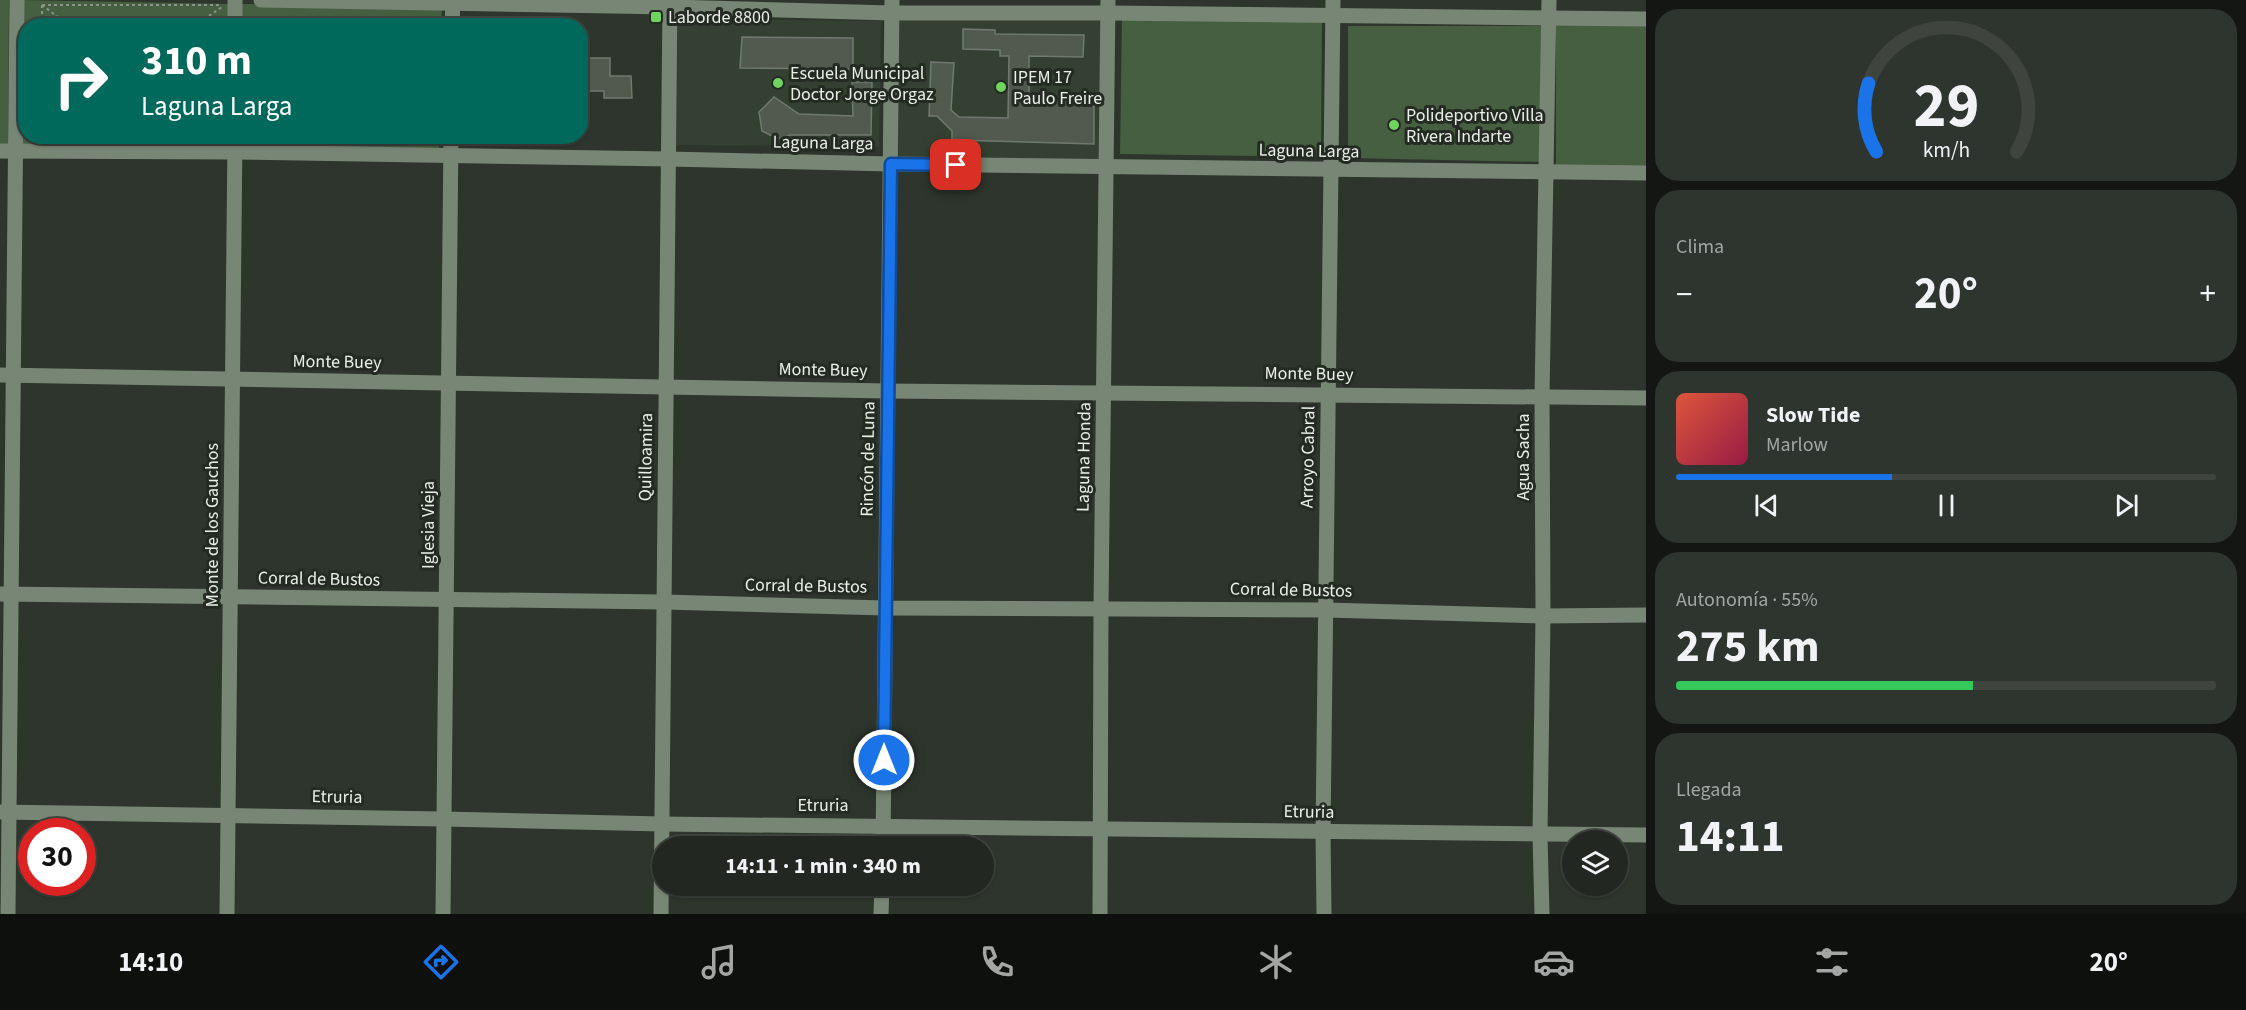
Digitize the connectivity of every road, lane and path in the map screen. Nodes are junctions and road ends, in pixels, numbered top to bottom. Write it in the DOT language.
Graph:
graph roads {
  1 [pos="17,0"];
  2 [pos="261,0"];
  3 [pos="1550,0"];
  4 [pos="230,2"];
  5 [pos="453,2"];
  6 [pos="670,3"];
  7 [pos="42,5"];
  8 [pos="892,6"];
  9 [pos="1108,7"];
  10 [pos="1333,8"];
  11 [pos="42,18"];
  12 [pos="59,18"];
  13 [pos="206,18"];
  14 [pos="230,18"];
  15 [pos="230,18"];
  16 [pos="453,18"];
  17 [pos="1549,18"];
  18 [pos="1646,19"];
  19 [pos="235,144"];
  20 [pos="451,144"];
  21 [pos="8,151"];
  22 [pos="451,155"];
  23 [pos="669,159"];
  24 [pos="891,164"];
  25 [pos="1107,167"];
  26 [pos="1331,171"];
  27 [pos="1548,172"];
  28 [pos="1646,173"];
  29 [pos="7,375"];
  30 [pos="232,380"];
  31 [pos="448,383"];
  32 [pos="666,387"];
  33 [pos="888,391"];
  34 [pos="1104,392"];
  35 [pos="1329,394"];
  36 [pos="1542,396"];
  37 [pos="1646,398"];
  38 [pos="6,594"];
  39 [pos="231,597"];
  40 [pos="447,600"];
  41 [pos="664,602"];
  42 [pos="885,608"];
  43 [pos="1101,608"];
  44 [pos="1326,610"];
  45 [pos="1646,615"];
  46 [pos="1543,616"];
  47 [pos="4,812"];
  48 [pos="228,815"];
  49 [pos="443,819"];
  50 [pos="662,824"];
  51 [pos="883,825"];
  52 [pos="1101,828"];
  53 [pos="1323,832"];
  54 [pos="1540,835"];
  55 [pos="1646,835"];
  56 [pos="883,836"];
  57 [pos="882,896"];
  58 [pos="9,914"];
  59 [pos="227,914"];
  60 [pos="443,914"];
  61 [pos="661,914"];
  62 [pos="881,914"];
  63 [pos="1100,914"];
  64 [pos="1324,914"];
  65 [pos="1542,914"];
  1 -- 21 [label="street"];
  2 -- 5 [label="street"];
  3 -- 17 [label="street, Agua Sacha"];
  4 -- 7 [label="path"];
  4 -- 13 [label="path"];
  4 -- 14 [label="street"];
  4 -- 15 [label="path"];
  5 -- 6 [label="street"];
  5 -- 16 [label="street"];
  6 -- 8 [label="street"];
  6 -- 23 [label="street, Quilloamira"];
  7 -- 11 [label="path"];
  7 -- 12 [label="path"];
  8 -- 9 [label="street"];
  8 -- 24 [label="street, Rincón de Luna"];
  9 -- 10 [label="street"];
  9 -- 25 [label="street, Laguna Honda"];
  10 -- 17 [label="street"];
  10 -- 26 [label="street, Arroyo Cabral"];
  17 -- 18 [label="street"];
  17 -- 27 [label="street, Agua Sacha"];
  19 -- 21 [label="street, Laguna Larga"];
  19 -- 22 [label="street, Laguna Larga"];
  19 -- 30 [label="street, Monte de los Gauchos"];
  20 -- 22 [label="street, Iglesia Vieja"];
  21 -- 29 [label="street"];
  22 -- 23 [label="street, Laguna Larga"];
  22 -- 31 [label="street, Iglesia Vieja"];
  23 -- 24 [label="street, Laguna Larga"];
  23 -- 32 [label="street, Quilloamira"];
  24 -- 25 [label="street, Laguna Larga"];
  24 -- 33 [label="street, Rincón de Luna"];
  25 -- 26 [label="street, Laguna Larga"];
  25 -- 34 [label="street, Laguna Honda"];
  26 -- 27 [label="street, Laguna Larga"];
  26 -- 35 [label="street, Arroyo Cabral"];
  27 -- 28 [label="street, Laguna Larga"];
  27 -- 36 [label="street, Agua Sacha"];
  29 -- 30 [label="street, Monte Buey"];
  29 -- 38 [label="street"];
  30 -- 31 [label="street, Monte Buey"];
  30 -- 39 [label="street, Monte de los Gauchos"];
  31 -- 32 [label="street, Monte Buey"];
  31 -- 40 [label="street, Iglesia Vieja"];
  32 -- 33 [label="street, Monte Buey"];
  32 -- 41 [label="street, Quilloamira"];
  33 -- 34 [label="street, Monte Buey"];
  33 -- 42 [label="street, Rincón de Luna"];
  34 -- 35 [label="street, Monte Buey"];
  34 -- 43 [label="street, Laguna Honda"];
  35 -- 36 [label="street, Monte Buey"];
  35 -- 44 [label="street, Arroyo Cabral"];
  36 -- 37 [label="street, Monte Buey"];
  36 -- 46 [label="street, Agua Sacha"];
  38 -- 39 [label="street, Corral de Bustos"];
  38 -- 47 [label="street"];
  39 -- 40 [label="street, Corral de Bustos"];
  39 -- 48 [label="street, Monte de los Gauchos"];
  40 -- 41 [label="street, Corral de Bustos"];
  40 -- 49 [label="street, Iglesia Vieja"];
  41 -- 42 [label="street, Corral de Bustos"];
  41 -- 50 [label="street, Quilloamira"];
  42 -- 43 [label="street, Corral de Bustos"];
  42 -- 51 [label="street, Rincón de Luna"];
  43 -- 44 [label="street, Corral de Bustos"];
  43 -- 52 [label="street, Laguna Honda"];
  44 -- 46 [label="street, Corral de Bustos"];
  44 -- 53 [label="street, Arroyo Cabral"];
  45 -- 46 [label="street, Corral de Bustos"];
  46 -- 54 [label="street, Agua Sacha"];
  47 -- 48 [label="street, Etruria"];
  47 -- 58 [label="street"];
  48 -- 49 [label="street, Etruria"];
  48 -- 59 [label="street, Monte de los Gauchos"];
  49 -- 50 [label="street, Etruria"];
  49 -- 60 [label="street, Iglesia Vieja"];
  50 -- 51 [label="street, Etruria"];
  50 -- 61 [label="street, Quilloamira"];
  51 -- 52 [label="street, Etruria"];
  51 -- 56 [label="street, Rincón de Luna"];
  52 -- 53 [label="street, Etruria"];
  52 -- 63 [label="street, Laguna Honda"];
  53 -- 54 [label="street, Etruria"];
  53 -- 64 [label="street, Arroyo Cabral"];
  54 -- 55 [label="street, Etruria"];
  54 -- 65 [label="street, Agua Sacha"];
  57 -- 62 [label="street"];
}
